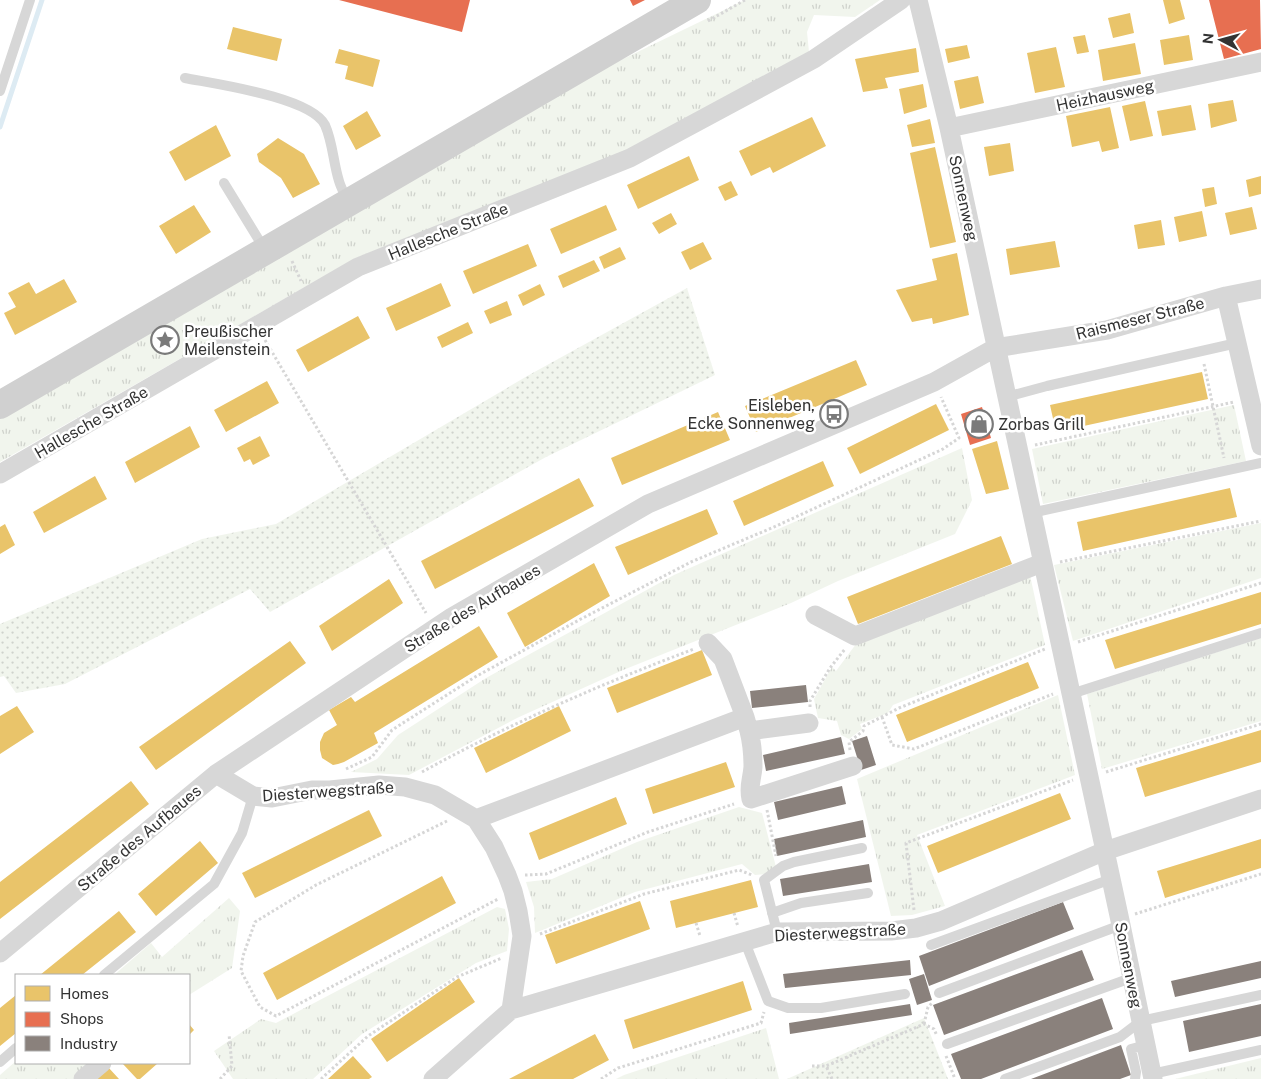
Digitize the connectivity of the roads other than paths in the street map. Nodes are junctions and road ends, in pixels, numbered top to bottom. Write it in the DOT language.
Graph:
graph roads {
  1 [pos="30,0"];
  2 [pos="697,0"];
  3 [pos="901,0"];
  4 [pos="918,0"];
  5 [pos="1261,62"];
  6 [pos="185,78"];
  7 [pos="0,91"];
  8 [pos="949,128"];
  9 [pos="224,183"];
  10 [pos="348,203"];
  11 [pos="266,251"];
  12 [pos="1261,289"];
  13 [pos="1226,296"];
  14 [pos="1237,343"];
  15 [pos="995,348"];
  16 [pos="1006,397"];
  17 [pos="0,405"];
  18 [pos="1261,446"];
  19 [pos="1261,463"];
  20 [pos="0,474"];
  21 [pos="1031,513"];
  22 [pos="1042,564"];
  23 [pos="815,615"];
  24 [pos="1261,633"];
  25 [pos="708,643"];
  26 [pos="1070,690"];
  27 [pos="809,723"];
  28 [pos="747,724"];
  29 [pos="853,766"];
  30 [pos="216,774"];
  31 [pos="253,796"];
  32 [pos="1261,799"];
  33 [pos="470,815"];
  34 [pos="862,848"];
  35 [pos="1105,851"];
  36 [pos="1111,879"];
  37 [pos="868,893"];
  38 [pos="772,913"];
  39 [pos="1121,922"];
  40 [pos="777,932"];
  41 [pos="745,942"];
  42 [pos="931,946"];
  43 [pos="0,953"];
  44 [pos="105,974"];
  45 [pos="1131,978"];
  46 [pos="939,993"];
  47 [pos="905,994"];
  48 [pos="1261,995"];
  49 [pos="511,1010"];
  50 [pos="1141,1022"];
  51 [pos="947,1044"];
  52 [pos="15,1049"];
  53 [pos="1261,1050"];
  54 [pos="0,1062"];
  55 [pos="101,1064"];
  56 [pos="1146,1077"];
  57 [pos="84,1079"];
  58 [pos="433,1079"];
  59 [pos="1005,1079"];
  1 -- 7 [label="lane"];
  2 -- 10 [label="main road"];
  3 -- 20 [label="street, Hallesche Straße"];
  4 -- 8 [label="street, Sonnenweg"];
  5 -- 8 [label="street, Heizhausweg"];
  6 -- 10 [label="lane"];
  8 -- 15 [label="street, Sonnenweg"];
  9 -- 11 [label="lane"];
  10 -- 11 [label="main road"];
  11 -- 17 [label="main road"];
  12 -- 13 [label="street, Raismeser Straße"];
  13 -- 14 [label="street, Raismeser Straße"];
  13 -- 15 [label="street, Raismeser Straße"];
  14 -- 16 [label="lane"];
  14 -- 18 [label="street, Raismeser Straße"];
  15 -- 16 [label="street, Sonnenweg"];
  15 -- 30 [label="street, Straße des Aufbaues"];
  16 -- 21 [label="street, Sonnenweg"];
  19 -- 21 [label="lane"];
  21 -- 22 [label="street, Sonnenweg"];
  22 -- 23 [label="street"];
  22 -- 26 [label="street, Sonnenweg"];
  24 -- 26 [label="lane"];
  25 -- 28 [label="street"];
  26 -- 35 [label="street, Sonnenweg"];
  27 -- 28 [label="street"];
  28 -- 29 [label="street"];
  28 -- 33 [label="street"];
  30 -- 31 [label="street, Diesterwegstraße"];
  30 -- 43 [label="street, Straße des Aufbaues"];
  31 -- 33 [label="street, Diesterwegstraße"];
  31 -- 44 [label="lane"];
  32 -- 35 [label="street"];
  33 -- 49 [label="street, Diesterwegstraße"];
  34 -- 38 [label="lane"];
  35 -- 36 [label="street, Sonnenweg"];
  35 -- 40 [label="street, Diesterwegstraße"];
  36 -- 39 [label="street, Sonnenweg"];
  36 -- 42 [label="lane"];
  37 -- 38 [label="lane"];
  38 -- 40 [label="lane"];
  39 -- 45 [label="street, Sonnenweg"];
  39 -- 46 [label="lane"];
  40 -- 41 [label="street, Diesterwegstraße"];
  41 -- 47 [label="lane"];
  41 -- 49 [label="street, Diesterwegstraße"];
  45 -- 50 [label="street, Sonnenweg"];
  45 -- 51 [label="lane"];
  48 -- 50 [label="lane"];
  49 -- 58 [label="street, Diesterwegstraße"];
  50 -- 56 [label="street, Sonnenweg"];
  50 -- 59 [label="lane"];
  52 -- 54 [label="lane"];
  53 -- 56 [label="lane"];
  55 -- 57 [label="street"];
}
